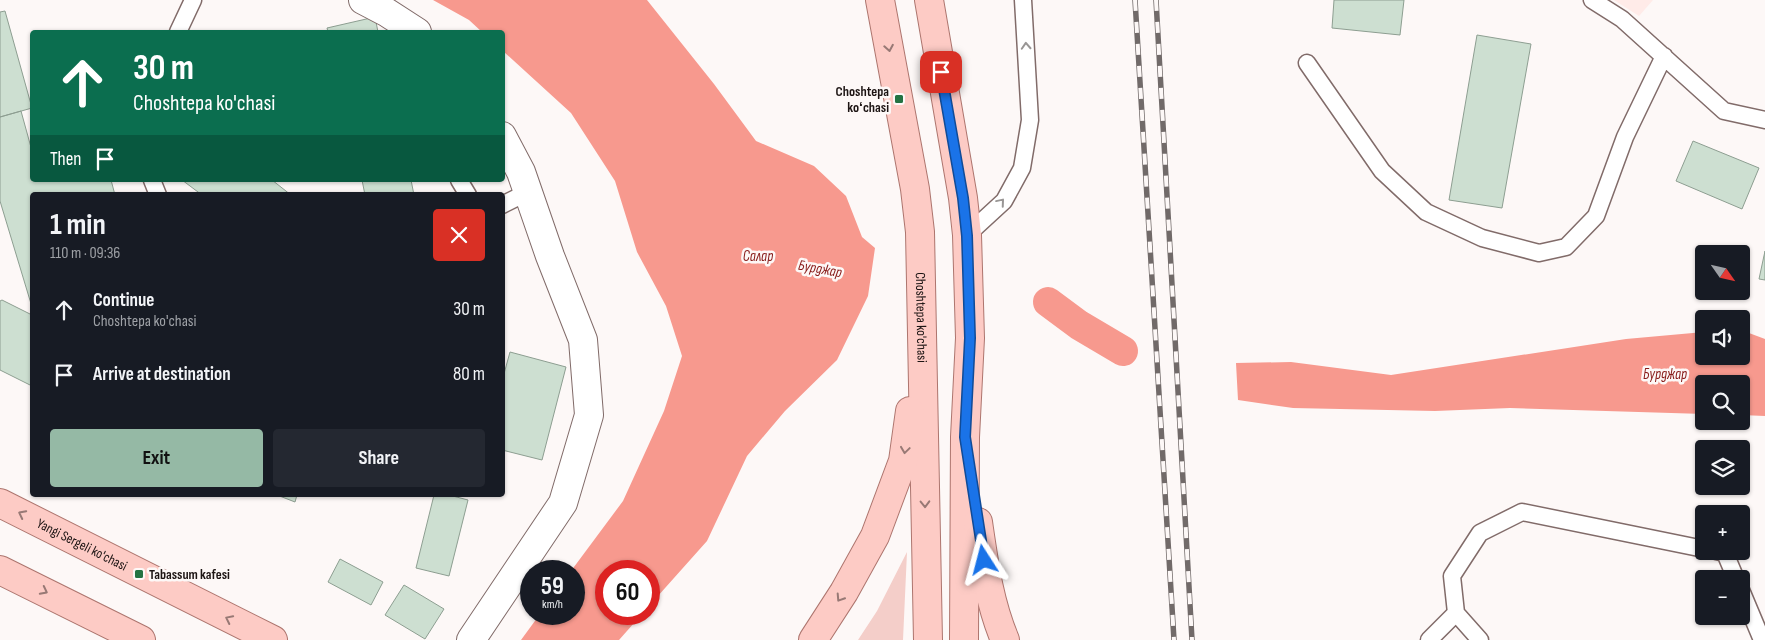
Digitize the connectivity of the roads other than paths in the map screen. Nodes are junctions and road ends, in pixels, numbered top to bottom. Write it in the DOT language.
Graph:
graph roads {
  1 [pos="193,0"];
  2 [pos="363,0"];
  3 [pos="880,0"];
  4 [pos="929,0"];
  5 [pos="1023,0"];
  6 [pos="1592,0"];
  7 [pos="179,30"];
  8 [pos="414,30"];
  9 [pos="1664,56"];
  10 [pos="1307,63"];
  11 [pos="1765,120"];
  12 [pos="505,142"];
  13 [pos="528,192"];
  14 [pos="505,204"];
  15 [pos="967,236"];
  16 [pos="922,333"];
  17 [pos="965,437"];
  18 [pos="0,503"];
  19 [pos="1695,547"];
  20 [pos="0,570"];
  21 [pos="1750,611"];
  22 [pos="1456,613"];
  23 [pos="126,637"];
  24 [pos="273,640"];
  25 [pos="471,640"];
  26 [pos="813,640"];
  27 [pos="928,640"];
  28 [pos="964,640"];
  29 [pos="1005,640"];
  30 [pos="1429,640"];
  31 [pos="1480,640"];
  32 [pos="1762,640"];
  1 -- 7 [label="lane"];
  2 -- 8 [label="street"];
  3 -- 16 [label="main road, Choshtepa ko'chasi, one-way"];
  4 -- 15 [label="main road"];
  15 -- 5 [label="lane, one-way"];
  6 -- 9 [label="lane"];
  9 -- 10 [label="lane"];
  9 -- 11 [label="lane"];
  12 -- 13 [label="street"];
  13 -- 14 [label="lane"];
  13 -- 25 [label="street"];
  15 -- 17 [label="main road"];
  16 -- 26 [label="main road, one-way"];
  16 -- 27 [label="main road, Choshtepa ko'chasi, one-way"];
  17 -- 28 [label="main road"];
  17 -- 29 [label="main road"];
  24 -- 18 [label="main road, Yangi Sergeli ko'chasi, one-way"];
  19 -- 22 [label="lane"];
  20 -- 23 [label="main road, one-way"];
  21 -- 32 [label="lane"];
  22 -- 30 [label="lane"];
  22 -- 31 [label="lane"];
}
